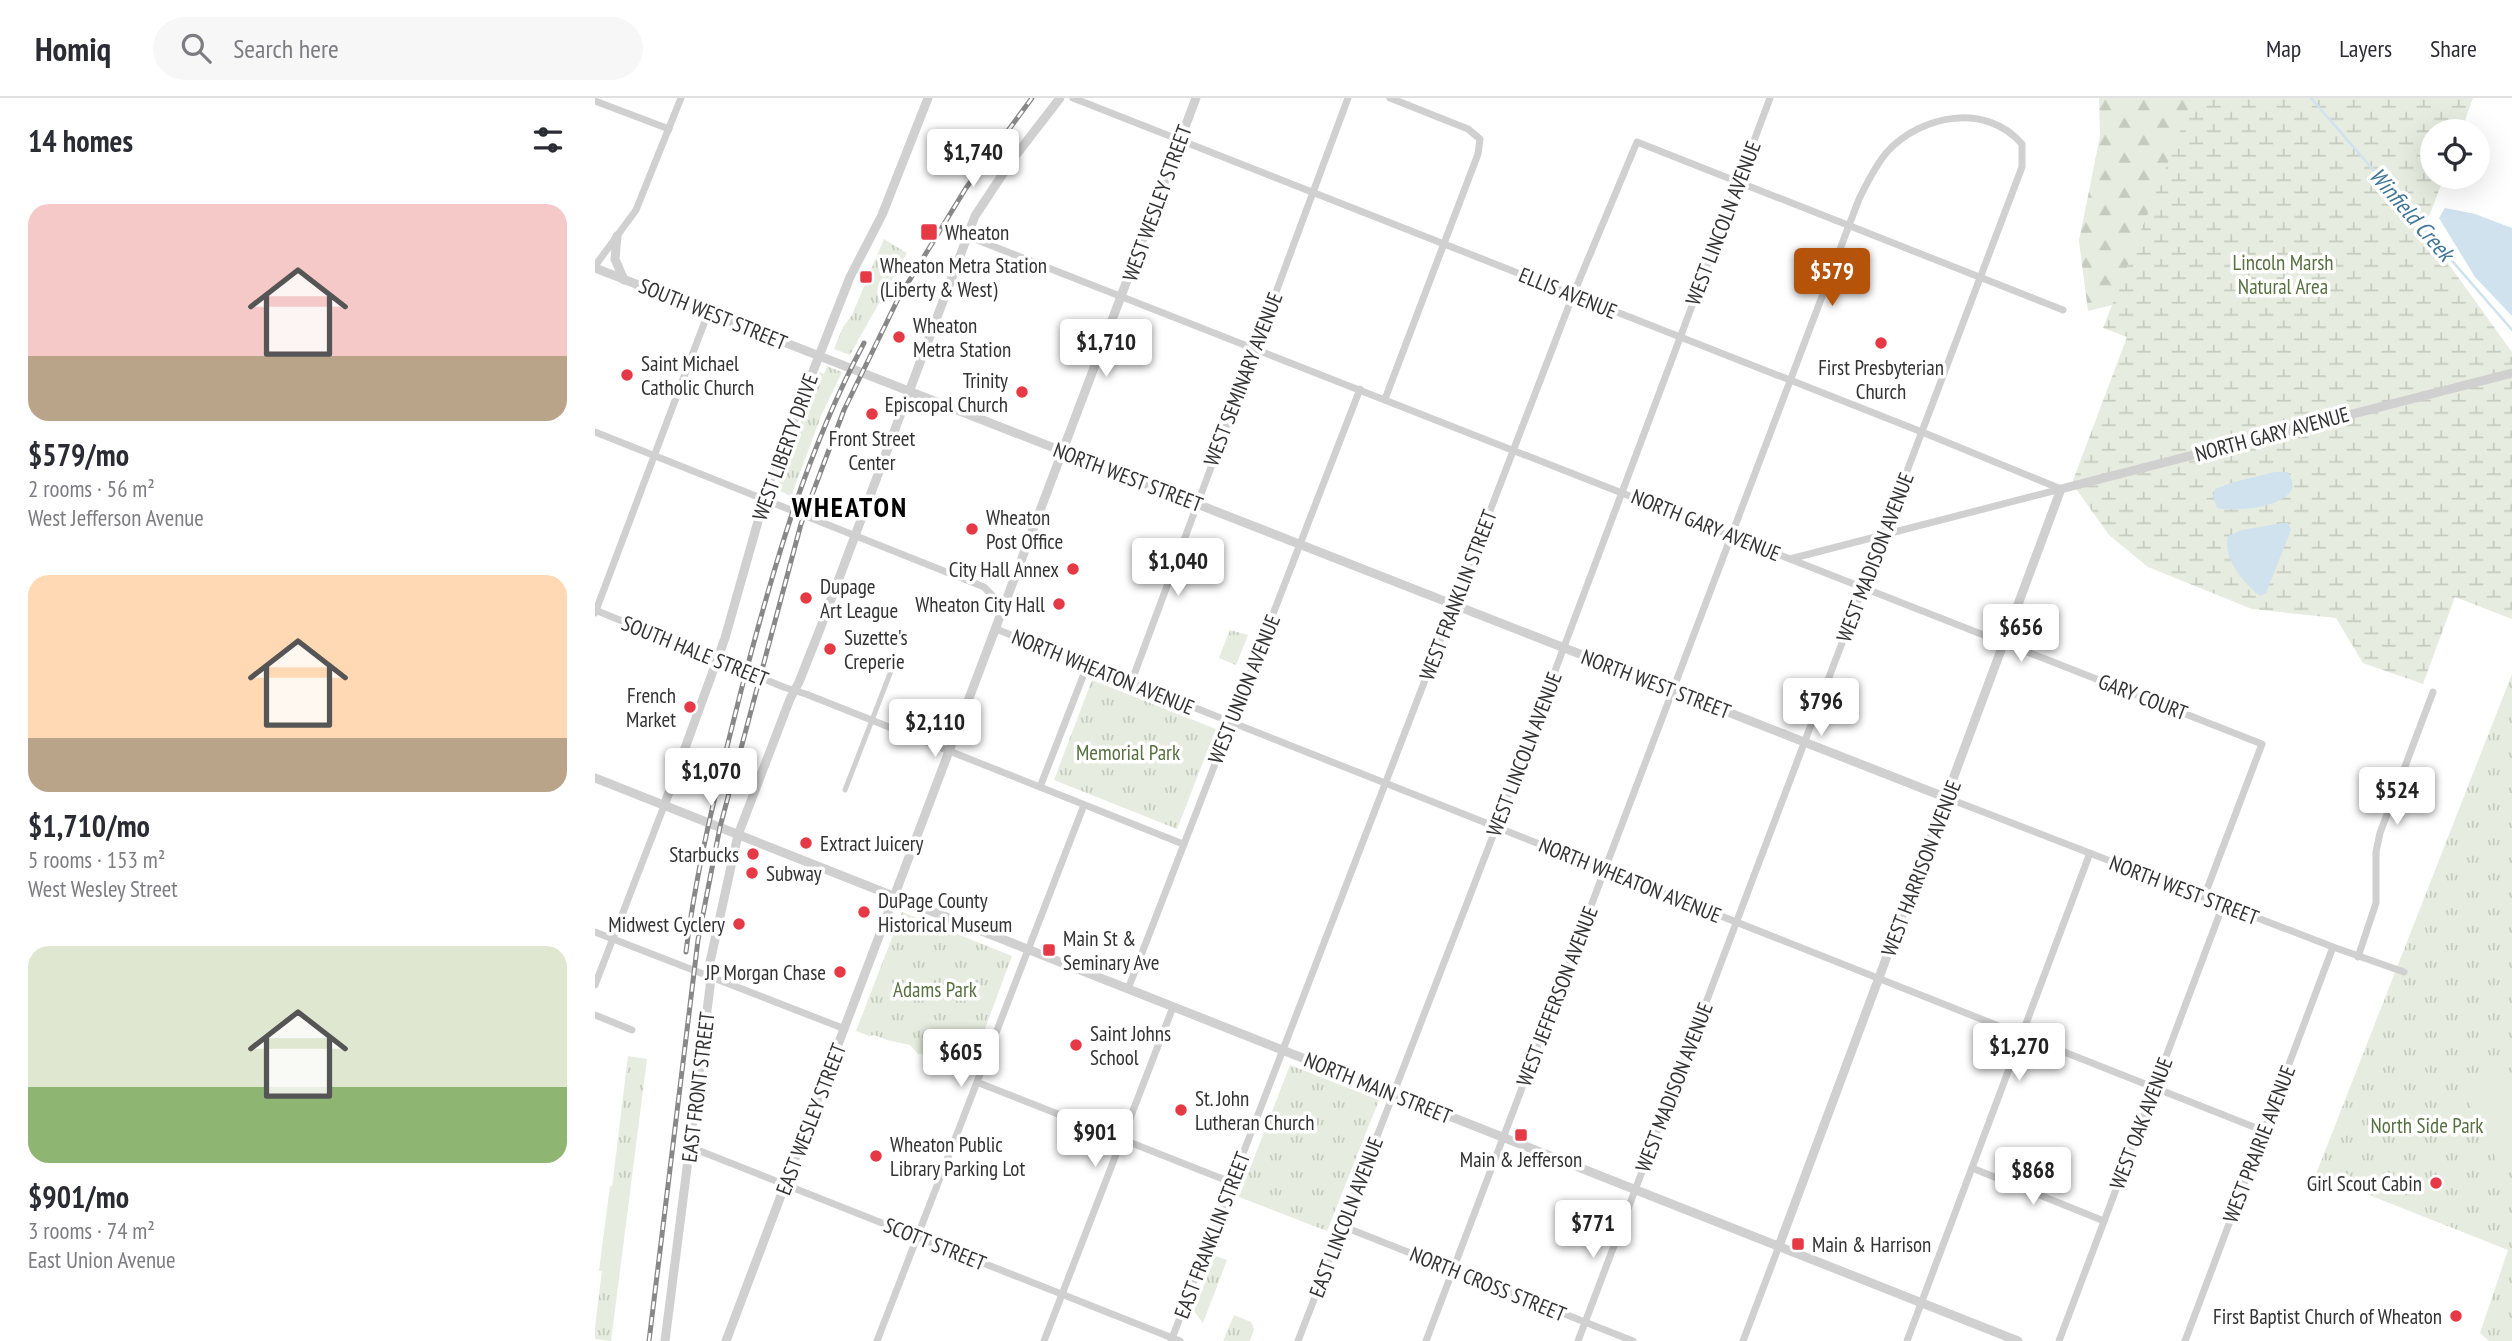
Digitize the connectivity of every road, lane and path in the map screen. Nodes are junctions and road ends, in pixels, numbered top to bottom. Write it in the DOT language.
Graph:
graph roads {
  1 [pos="681,98"];
  2 [pos="928,98"];
  3 [pos="1060,98"];
  4 [pos="1073,98"];
  5 [pos="1196,98"];
  6 [pos="1348,98"];
  7 [pos="1390,98"];
  8 [pos="1770,98"];
  9 [pos="595,101"];
  10 [pos="669,129"];
  11 [pos="1180,140"];
  12 [pos="1738,182"];
  13 [pos="1312,192"];
  14 [pos="1848,225"];
  15 [pos="617,236"];
  16 [pos="968,236"];
  17 [pos="1444,244"];
  18 [pos="595,267"];
  19 [pos="1980,277"];
  20 [pos="624,280"];
  21 [pos="1573,295"];
  22 [pos="1122,297"];
  23 [pos="2063,310"];
  24 [pos="708,313"];
  25 [pos="1679,337"];
  26 [pos="1255,348"];
  27 [pos="818,356"];
  28 [pos="2512,373"];
  29 [pos="1790,380"];
  30 [pos="1360,390"];
  31 [pos="909,391"];
  32 [pos="1385,400"];
  33 [pos="595,432"];
  34 [pos="1922,432"];
  35 [pos="1514,450"];
  36 [pos="1063,452"];
  37 [pos="655,457"];
  38 [pos="2061,489"];
  39 [pos="1622,492"];
  40 [pos="764,499"];
  41 [pos="1197,504"];
  42 [pos="855,535"];
  43 [pos="1731,535"];
  44 [pos="1884,536"];
  45 [pos="1301,545"];
  46 [pos="1790,559"];
  47 [pos="1863,587"];
  48 [pos="1453,605"];
  49 [pos="1004,607"];
  50 [pos="595,611"];
  51 [pos="996,629"];
  52 [pos="2004,643"];
  53 [pos="1563,648"];
  54 [pos="896,657"];
  55 [pos="717,660"];
  56 [pos="1087,666"];
  57 [pos="1131,683"];
  58 [pos="795,690"];
  59 [pos="1672,691"];
  60 [pos="2433,692"];
  61 [pos="872,719"];
  62 [pos="1230,722"];
  63 [pos="1805,742"];
  64 [pos="950,750"];
  65 [pos="595,778"];
  66 [pos="1386,784"];
  67 [pos="1040,787"];
  68 [pos="845,790"];
  69 [pos="1947,798"];
  70 [pos="1084,805"];
  71 [pos="664,806"];
  72 [pos="1496,828"];
  73 [pos="738,835"];
  74 [pos="1183,844"];
  75 [pos="2090,853"];
  76 [pos="1604,870"];
  77 [pos="894,896"];
  78 [pos="2204,897"];
  79 [pos="2223,905"];
  80 [pos="1735,922"];
  81 [pos="595,932"];
  82 [pos="613,939"];
  83 [pos="2333,947"];
  84 [pos="1028,949"];
  85 [pos="2358,957"];
  86 [pos="2404,972"];
  87 [pos="710,976"];
  88 [pos="1879,978"];
  89 [pos="595,985"];
  90 [pos="1128,989"];
  91 [pos="1173,1007"];
  92 [pos="595,1015"];
  93 [pos="845,1029"];
  94 [pos="632,1030"];
  95 [pos="2022,1035"];
  96 [pos="1283,1050"];
  97 [pos="979,1083"];
  98 [pos="2155,1087"];
  99 [pos="1393,1093"];
  100 [pos="2264,1130"];
  101 [pos="1503,1137"];
  102 [pos="1122,1139"];
  103 [pos="690,1147"];
  104 [pos="1972,1168"];
  105 [pos="1233,1183"];
  106 [pos="786,1185"];
  107 [pos="1635,1189"];
  108 [pos="2104,1221"];
  109 [pos="1342,1226"];
  110 [pos="917,1237"];
  111 [pos="1779,1246"];
  112 [pos="1453,1270"];
  113 [pos="1062,1294"];
  114 [pos="1921,1303"];
  115 [pos="1585,1322"];
  116 [pos="1174,1340"];
  117 [pos="665,1341"];
  118 [pos="726,1341"];
  119 [pos="877,1341"];
  120 [pos="1044,1341"];
  121 [pos="1298,1341"];
  122 [pos="1426,1341"];
  123 [pos="1578,1341"];
  124 [pos="1633,1341"];
  125 [pos="1743,1341"];
  126 [pos="1907,1341"];
  127 [pos="2018,1341"];
  128 [pos="2059,1341"];
  129 [pos="2185,1341"];
  1 -- 10 [label="street"];
  2 -- 27 [label="street, WEST LIBERTY DRIVE"];
  3 -- 16 [label="street, EAST FRONT STREET"];
  4 -- 11 [label="street, ELLIS AVENUE"];
  5 -- 11 [label="street, WEST WESLEY STREET"];
  6 -- 13 [label="street, WEST SEMINARY AVENUE"];
  7 -- 17 [label="street"];
  8 -- 12 [label="street, WEST LINCOLN AVENUE"];
  9 -- 10 [label="street"];
  10 -- 15 [label="street"];
  11 -- 13 [label="street, ELLIS AVENUE"];
  11 -- 22 [label="street, WEST WESLEY STREET"];
  12 -- 14 [label="street"];
  12 -- 21 [label="street, WEST FRANKLIN STREET"];
  12 -- 25 [label="street, WEST LINCOLN AVENUE"];
  13 -- 17 [label="street, ELLIS AVENUE"];
  13 -- 26 [label="street, WEST SEMINARY AVENUE"];
  14 -- 19 [label="street"];
  14 -- 19 [label="street, WEST JEFFERSON AVENUE"];
  14 -- 29 [label="street, WEST JEFFERSON AVENUE"];
  15 -- 18 [label="street"];
  15 -- 20 [label="street"];
  16 -- 22 [label="street, NORTH GARY AVENUE"];
  16 -- 31 [label="street, EAST FRONT STREET"];
  17 -- 21 [label="street, ELLIS AVENUE"];
  17 -- 32 [label="street"];
  18 -- 20 [label="street, SOUTH WEST STREET"];
  19 -- 23 [label="street"];
  19 -- 34 [label="street, WEST MADISON AVENUE"];
  20 -- 24 [label="street, SOUTH WEST STREET"];
  21 -- 25 [label="street, ELLIS AVENUE"];
  21 -- 35 [label="street, WEST FRANKLIN STREET"];
  22 -- 26 [label="street, NORTH GARY AVENUE"];
  22 -- 36 [label="street, WEST WESLEY STREET"];
  24 -- 27 [label="street, SOUTH WEST STREET"];
  24 -- 37 [label="street"];
  25 -- 29 [label="street, ELLIS AVENUE"];
  25 -- 39 [label="street, WEST LINCOLN AVENUE"];
  26 -- 30 [label="street, NORTH GARY AVENUE"];
  26 -- 41 [label="street, WEST SEMINARY AVENUE"];
  27 -- 31 [label="street, SOUTH WEST STREET"];
  27 -- 40 [label="street, WEST LIBERTY DRIVE"];
  28 -- 38 [label="street, NORTH GARY AVENUE"];
  29 -- 34 [label="street, ELLIS AVENUE"];
  29 -- 43 [label="street, WEST JEFFERSON AVENUE"];
  30 -- 32 [label="street, NORTH GARY AVENUE"];
  30 -- 45 [label="street, WEST UNION AVENUE"];
  31 -- 36 [label="street, NORTH WEST STREET"];
  31 -- 42 [label="street, EAST FRONT STREET"];
  32 -- 35 [label="street, NORTH GARY AVENUE"];
  33 -- 37 [label="street, NORTH WHEATON AVENUE"];
  34 -- 38 [label="street, ELLIS AVENUE"];
  34 -- 44 [label="street, WEST MADISON AVENUE"];
  35 -- 39 [label="street, NORTH GARY AVENUE"];
  35 -- 48 [label="street, WEST FRANKLIN STREET"];
  36 -- 41 [label="street, NORTH WEST STREET"];
  36 -- 49 [label="street, WEST WESLEY STREET"];
  37 -- 40 [label="street, NORTH WHEATON AVENUE"];
  37 -- 50 [label="street"];
  38 -- 44 [label="street, NORTH GARY AVENUE"];
  38 -- 52 [label="street, WEST HARRISON AVENUE"];
  39 -- 43 [label="street, NORTH GARY AVENUE"];
  39 -- 53 [label="street, WEST LINCOLN AVENUE"];
  40 -- 42 [label="street, NORTH WHEATON AVENUE"];
  40 -- 55 [label="street, WEST LIBERTY DRIVE"];
  41 -- 45 [label="street, NORTH WEST STREET"];
  41 -- 57 [label="street, WEST SEMINARY AVENUE"];
  42 -- 49 [label="street, NORTH WHEATON AVENUE"];
  42 -- 58 [label="street, EAST FRONT STREET"];
  43 -- 46 [label="street, NORTH GARY AVENUE"];
  43 -- 59 [label="street, WEST JEFFERSON AVENUE"];
  44 -- 46 [label="street, NORTH GARY AVENUE"];
  44 -- 47 [label="street, WEST MADISON AVENUE"];
  45 -- 48 [label="street, NORTH WEST STREET"];
  45 -- 62 [label="street, WEST UNION AVENUE"];
  46 -- 47 [label="street, GARY COURT"];
  47 -- 52 [label="street, GARY COURT"];
  47 -- 63 [label="street, WEST MADISON AVENUE"];
  48 -- 53 [label="street, NORTH WEST STREET"];
  48 -- 66 [label="street, WEST FRANKLIN STREET"];
  49 -- 51 [label="street, WEST WESLEY STREET"];
  50 -- 55 [label="street, SOUTH HALE STREET"];
  51 -- 56 [label="street, NORTH WHEATON AVENUE"];
  51 -- 64 [label="street, WEST WESLEY STREET"];
  52 -- 69 [label="street, WEST HARRISON AVENUE"];
  52 -- 78 [label="street, GARY COURT"];
  53 -- 59 [label="street, NORTH WEST STREET"];
  53 -- 72 [label="street, WEST LINCOLN AVENUE"];
  54 -- 61 [label="street"];
  55 -- 58 [label="street, SOUTH HALE STREET"];
  55 -- 71 [label="street, WEST LIBERTY DRIVE"];
  56 -- 57 [label="street, NORTH WHEATON AVENUE"];
  56 -- 67 [label="street"];
  57 -- 62 [label="street, NORTH WHEATON AVENUE"];
  58 -- 61 [label="street, SOUTH HALE STREET"];
  58 -- 73 [label="street, EAST FRONT STREET"];
  59 -- 63 [label="street, NORTH WEST STREET"];
  59 -- 76 [label="street, WEST JEFFERSON AVENUE"];
  60 -- 85 [label="street"];
  61 -- 64 [label="street, SOUTH HALE STREET"];
  61 -- 68 [label="street"];
  62 -- 66 [label="street, NORTH WHEATON AVENUE"];
  62 -- 74 [label="street, WEST UNION AVENUE"];
  63 -- 69 [label="street, NORTH WEST STREET"];
  63 -- 80 [label="street, WEST MADISON AVENUE"];
  64 -- 67 [label="street, SOUTH HALE STREET"];
  64 -- 77 [label="street, WEST WESLEY STREET"];
  65 -- 71 [label="street, NORTH MAIN STREET"];
  66 -- 72 [label="street, NORTH WHEATON AVENUE"];
  66 -- 96 [label="street, WEST FRANKLIN STREET"];
  67 -- 70 [label="street, SOUTH HALE STREET"];
  69 -- 75 [label="street, NORTH WEST STREET"];
  69 -- 88 [label="street, WEST HARRISON AVENUE"];
  70 -- 74 [label="street, SOUTH HALE STREET"];
  70 -- 84 [label="street"];
  71 -- 73 [label="street, NORTH MAIN STREET"];
  71 -- 82 [label="street"];
  72 -- 76 [label="street, NORTH WHEATON AVENUE"];
  72 -- 99 [label="street, WEST LINCOLN AVENUE"];
  73 -- 77 [label="street, NORTH MAIN STREET"];
  73 -- 87 [label="street, EAST FRONT STREET"];
  74 -- 90 [label="street, WEST UNION AVENUE"];
  75 -- 78 [label="street, NORTH WEST STREET"];
  75 -- 95 [label="street"];
  76 -- 80 [label="street, NORTH WHEATON AVENUE"];
  76 -- 101 [label="street, WEST JEFFERSON AVENUE"];
  77 -- 84 [label="street, NORTH MAIN STREET"];
  77 -- 93 [label="street, EAST WESLEY STREET"];
  78 -- 79 [label="street, NORTH WEST STREET"];
  79 -- 83 [label="street, NORTH WEST STREET"];
  79 -- 98 [label="street, WEST OAK AVENUE"];
  80 -- 88 [label="street, NORTH WHEATON AVENUE"];
  80 -- 107 [label="street, WEST MADISON AVENUE"];
  81 -- 82 [label="street"];
  82 -- 87 [label="street"];
  82 -- 89 [label="street"];
  83 -- 85 [label="street, NORTH WEST STREET"];
  83 -- 100 [label="street, WEST PRAIRIE AVENUE"];
  84 -- 90 [label="street, NORTH MAIN STREET"];
  84 -- 97 [label="street"];
  85 -- 86 [label="street, NORTH WEST STREET"];
  87 -- 93 [label="street"];
  87 -- 103 [label="street, EAST FRONT STREET"];
  88 -- 95 [label="street, NORTH WHEATON AVENUE"];
  88 -- 111 [label="street, WEST HARRISON AVENUE"];
  90 -- 91 [label="street, NORTH MAIN STREET"];
  91 -- 96 [label="street, NORTH MAIN STREET"];
  91 -- 102 [label="street"];
  92 -- 94 [label="street"];
  93 -- 106 [label="street, EAST WESLEY STREET"];
  95 -- 98 [label="street, NORTH WHEATON AVENUE"];
  95 -- 104 [label="street"];
  96 -- 99 [label="street, NORTH MAIN STREET"];
  96 -- 105 [label="street, EAST FRANKLIN STREET"];
  97 -- 102 [label="street"];
  97 -- 110 [label="street"];
  98 -- 100 [label="street, NORTH WHEATON AVENUE"];
  98 -- 108 [label="street, WEST OAK AVENUE"];
  99 -- 101 [label="street, NORTH MAIN STREET"];
  99 -- 109 [label="street, EAST LINCOLN AVENUE"];
  100 -- 129 [label="street, WEST PRAIRIE AVENUE"];
  101 -- 107 [label="street, NORTH MAIN STREET"];
  101 -- 112 [label="street, WEST JEFFERSON AVENUE"];
  102 -- 105 [label="street"];
  102 -- 113 [label="street"];
  103 -- 106 [label="street, SCOTT STREET"];
  103 -- 117 [label="street, EAST FRONT STREET"];
  104 -- 108 [label="street"];
  104 -- 114 [label="street"];
  105 -- 116 [label="street, EAST FRANKLIN STREET"];
  106 -- 110 [label="street, SCOTT STREET"];
  106 -- 118 [label="street, EAST WESLEY STREET"];
  107 -- 111 [label="street, NORTH MAIN STREET"];
  107 -- 115 [label="street, WEST MADISON AVENUE"];
  108 -- 128 [label="street, WEST OAK AVENUE"];
  109 -- 112 [label="street, NORTH CROSS STREET"];
  109 -- 121 [label="street, EAST LINCOLN AVENUE"];
  110 -- 113 [label="street, SCOTT STREET"];
  110 -- 119 [label="street"];
  111 -- 114 [label="street, NORTH MAIN STREET"];
  111 -- 125 [label="street"];
  112 -- 115 [label="street, NORTH CROSS STREET"];
  112 -- 122 [label="street, WEST JEFFERSON AVENUE"];
  113 -- 116 [label="street, SCOTT STREET"];
  113 -- 120 [label="street"];
  114 -- 126 [label="street"];
  114 -- 127 [label="street, NORTH MAIN STREET"];
  115 -- 123 [label="street, WEST MADISON AVENUE"];
  115 -- 124 [label="street, NORTH CROSS STREET"];
}
